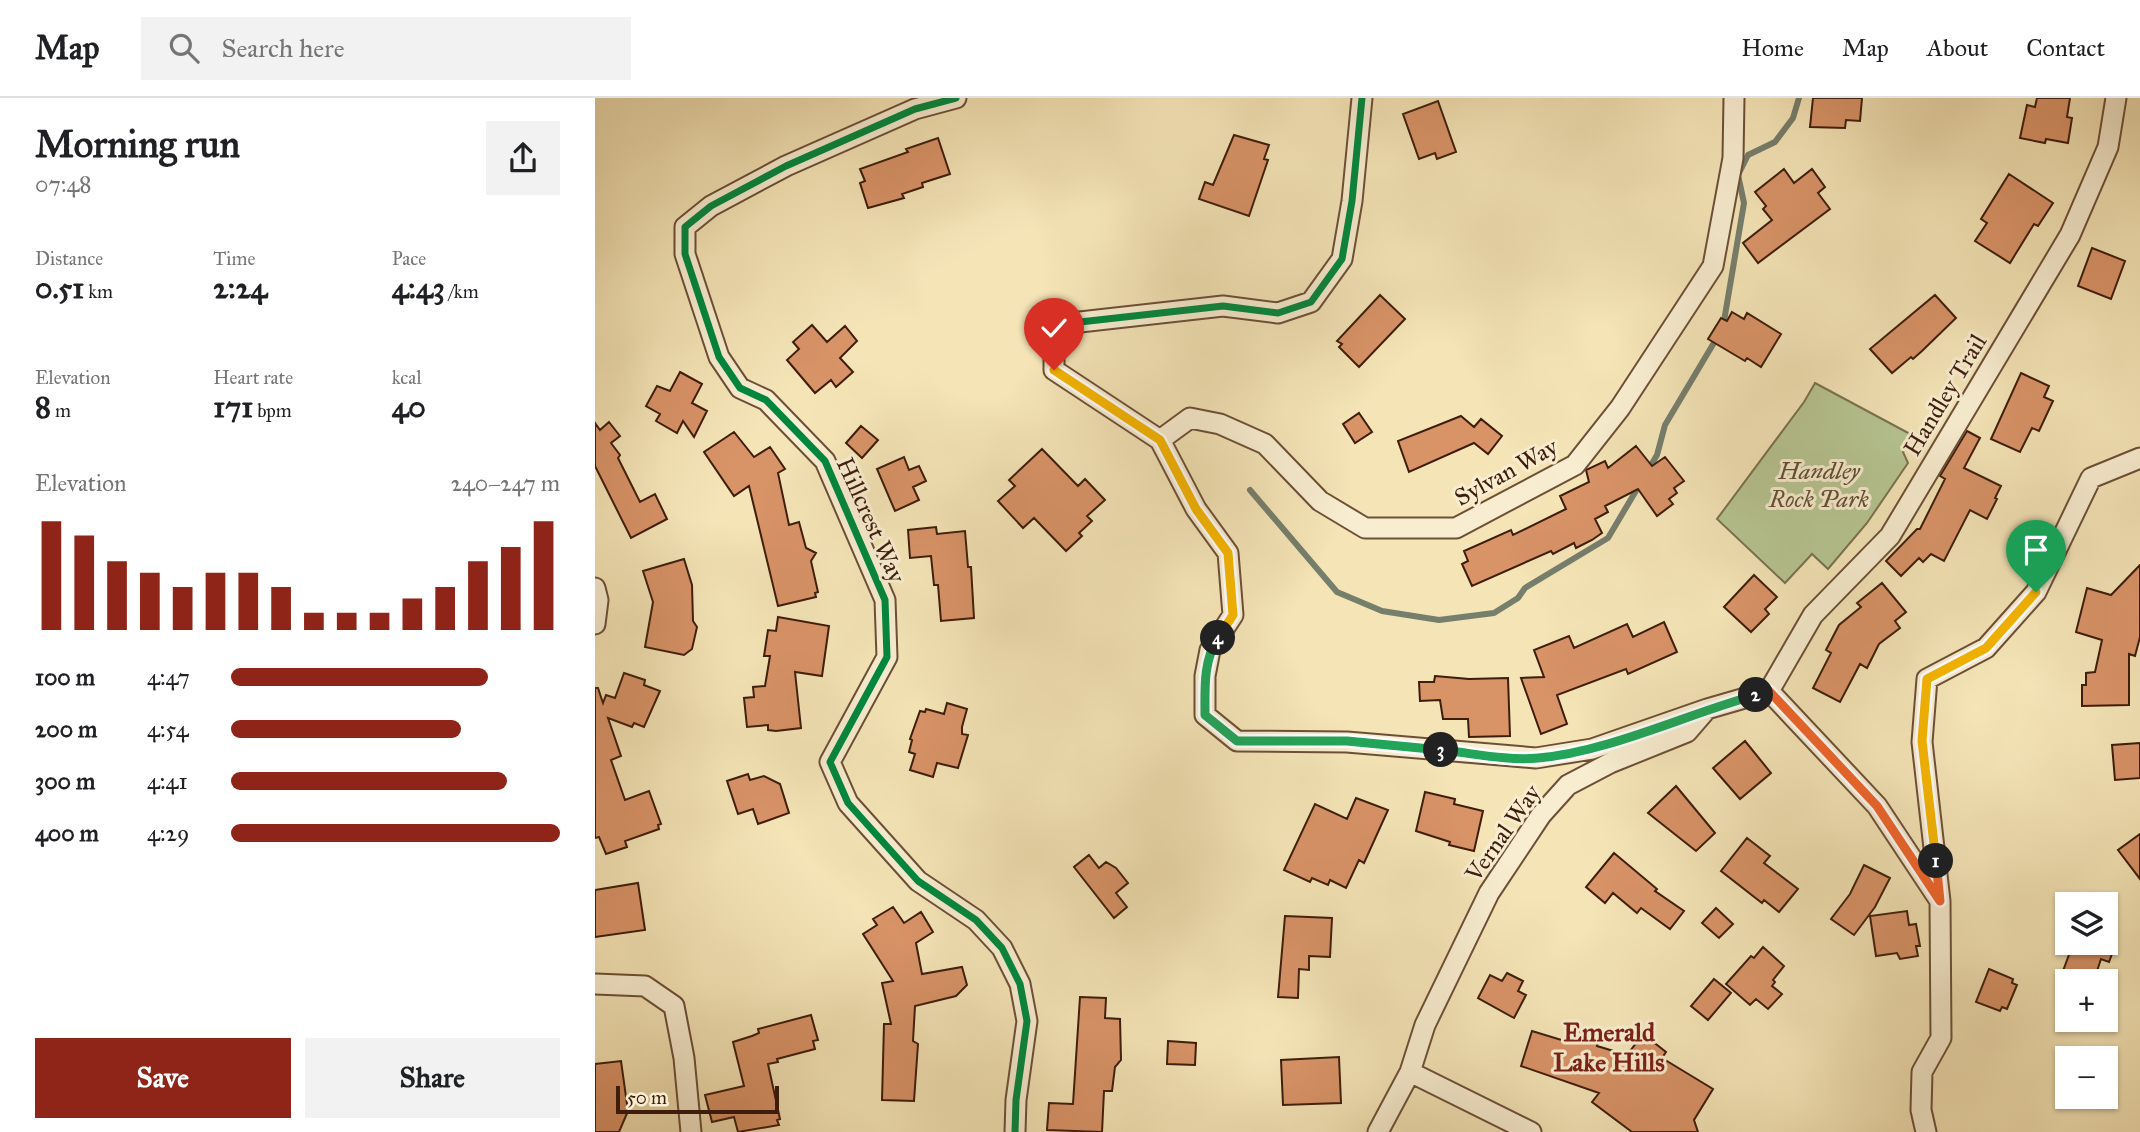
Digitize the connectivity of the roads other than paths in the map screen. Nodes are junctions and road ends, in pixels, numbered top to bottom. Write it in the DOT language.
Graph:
graph roads {
  1 [pos="955,98"];
  2 [pos="1363,98"];
  3 [pos="1734,98"];
  4 [pos="2116,98"];
  5 [pos="1160,440"];
  6 [pos="2140,458"];
  7 [pos="595,588"];
  8 [pos="595,624"];
  9 [pos="1769,691"];
  10 [pos="1707,709"];
  11 [pos="1940,901"];
  12 [pos="595,984"];
  13 [pos="1411,1072"];
  14 [pos="691,1132"];
  15 [pos="1015,1132"];
  16 [pos="1378,1132"];
  17 [pos="1531,1132"];
  18 [pos="1925,1132"];
  1 -- 15 [label="street, Hillcrest Way"];
  2 -- 5 [label="street"];
  3 -- 5 [label="street, Sylvan Way"];
  4 -- 9 [label="street, Handley Trail"];
  5 -- 10 [label="street"];
  6 -- 11 [label="street"];
  7 -- 8 [label="street"];
  9 -- 10 [label="street, Vernal Way"];
  9 -- 11 [label="street"];
  10 -- 13 [label="street, Vernal Way"];
  11 -- 18 [label="street"];
  12 -- 14 [label="street"];
  13 -- 16 [label="street, Vernal Way"];
  13 -- 17 [label="street"];
}
